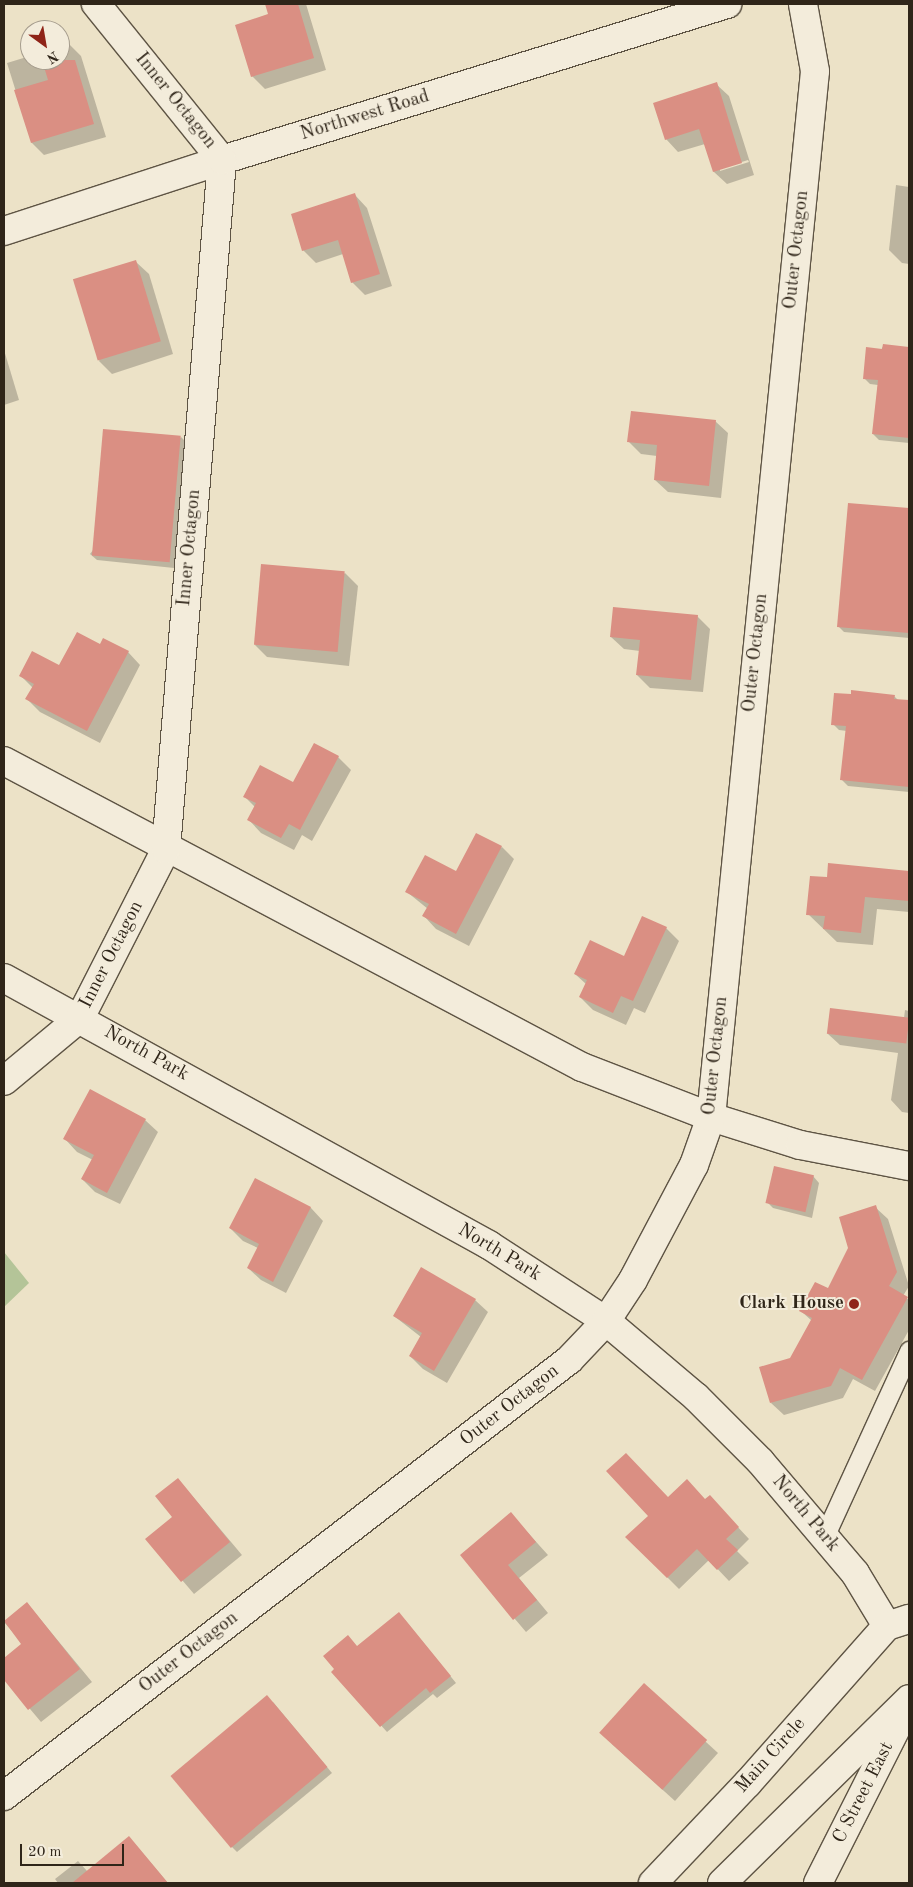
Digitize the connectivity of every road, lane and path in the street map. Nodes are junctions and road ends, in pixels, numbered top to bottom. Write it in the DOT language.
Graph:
graph roads {
  1 [pos="96,4"];
  2 [pos="727,4"];
  3 [pos="803,4"];
  4 [pos="222,160"];
  5 [pos="4,231"];
  6 [pos="4,761"];
  7 [pos="166,849"];
  8 [pos="4,978"];
  9 [pos="80,1018"];
  10 [pos="4,1081"];
  11 [pos="712,1117"];
  12 [pos="909,1166"];
  13 [pos="606,1321"];
  14 [pos="909,1351"];
  15 [pos="824,1537"];
  16 [pos="898,1623"];
  17 [pos="909,1701"];
  18 [pos="4,1796"];
  19 [pos="653,1883"];
  20 [pos="722,1883"];
  21 [pos="818,1883"];
  1 -- 4 [label="street, Inner Octagon"];
  2 -- 4 [label="street, Northwest Road"];
  3 -- 11 [label="street, Outer Octagon"];
  4 -- 5 [label="street, Northwest Road"];
  4 -- 7 [label="street, Inner Octagon"];
  6 -- 7 [label="street"];
  7 -- 9 [label="street, Inner Octagon"];
  7 -- 11 [label="street"];
  8 -- 9 [label="street, North Park"];
  9 -- 10 [label="street, Inner Octagon"];
  9 -- 13 [label="street, North Park"];
  11 -- 12 [label="street"];
  11 -- 13 [label="street, Outer Octagon"];
  13 -- 15 [label="street, North Park"];
  13 -- 18 [label="street, Outer Octagon"];
  14 -- 15 [label="lane"];
  15 -- 16 [label="street, North Park"];
  16 -- 19 [label="street, Main Circle"];
  17 -- 20 [label="street"];
  17 -- 21 [label="street, C Street East"];
}
